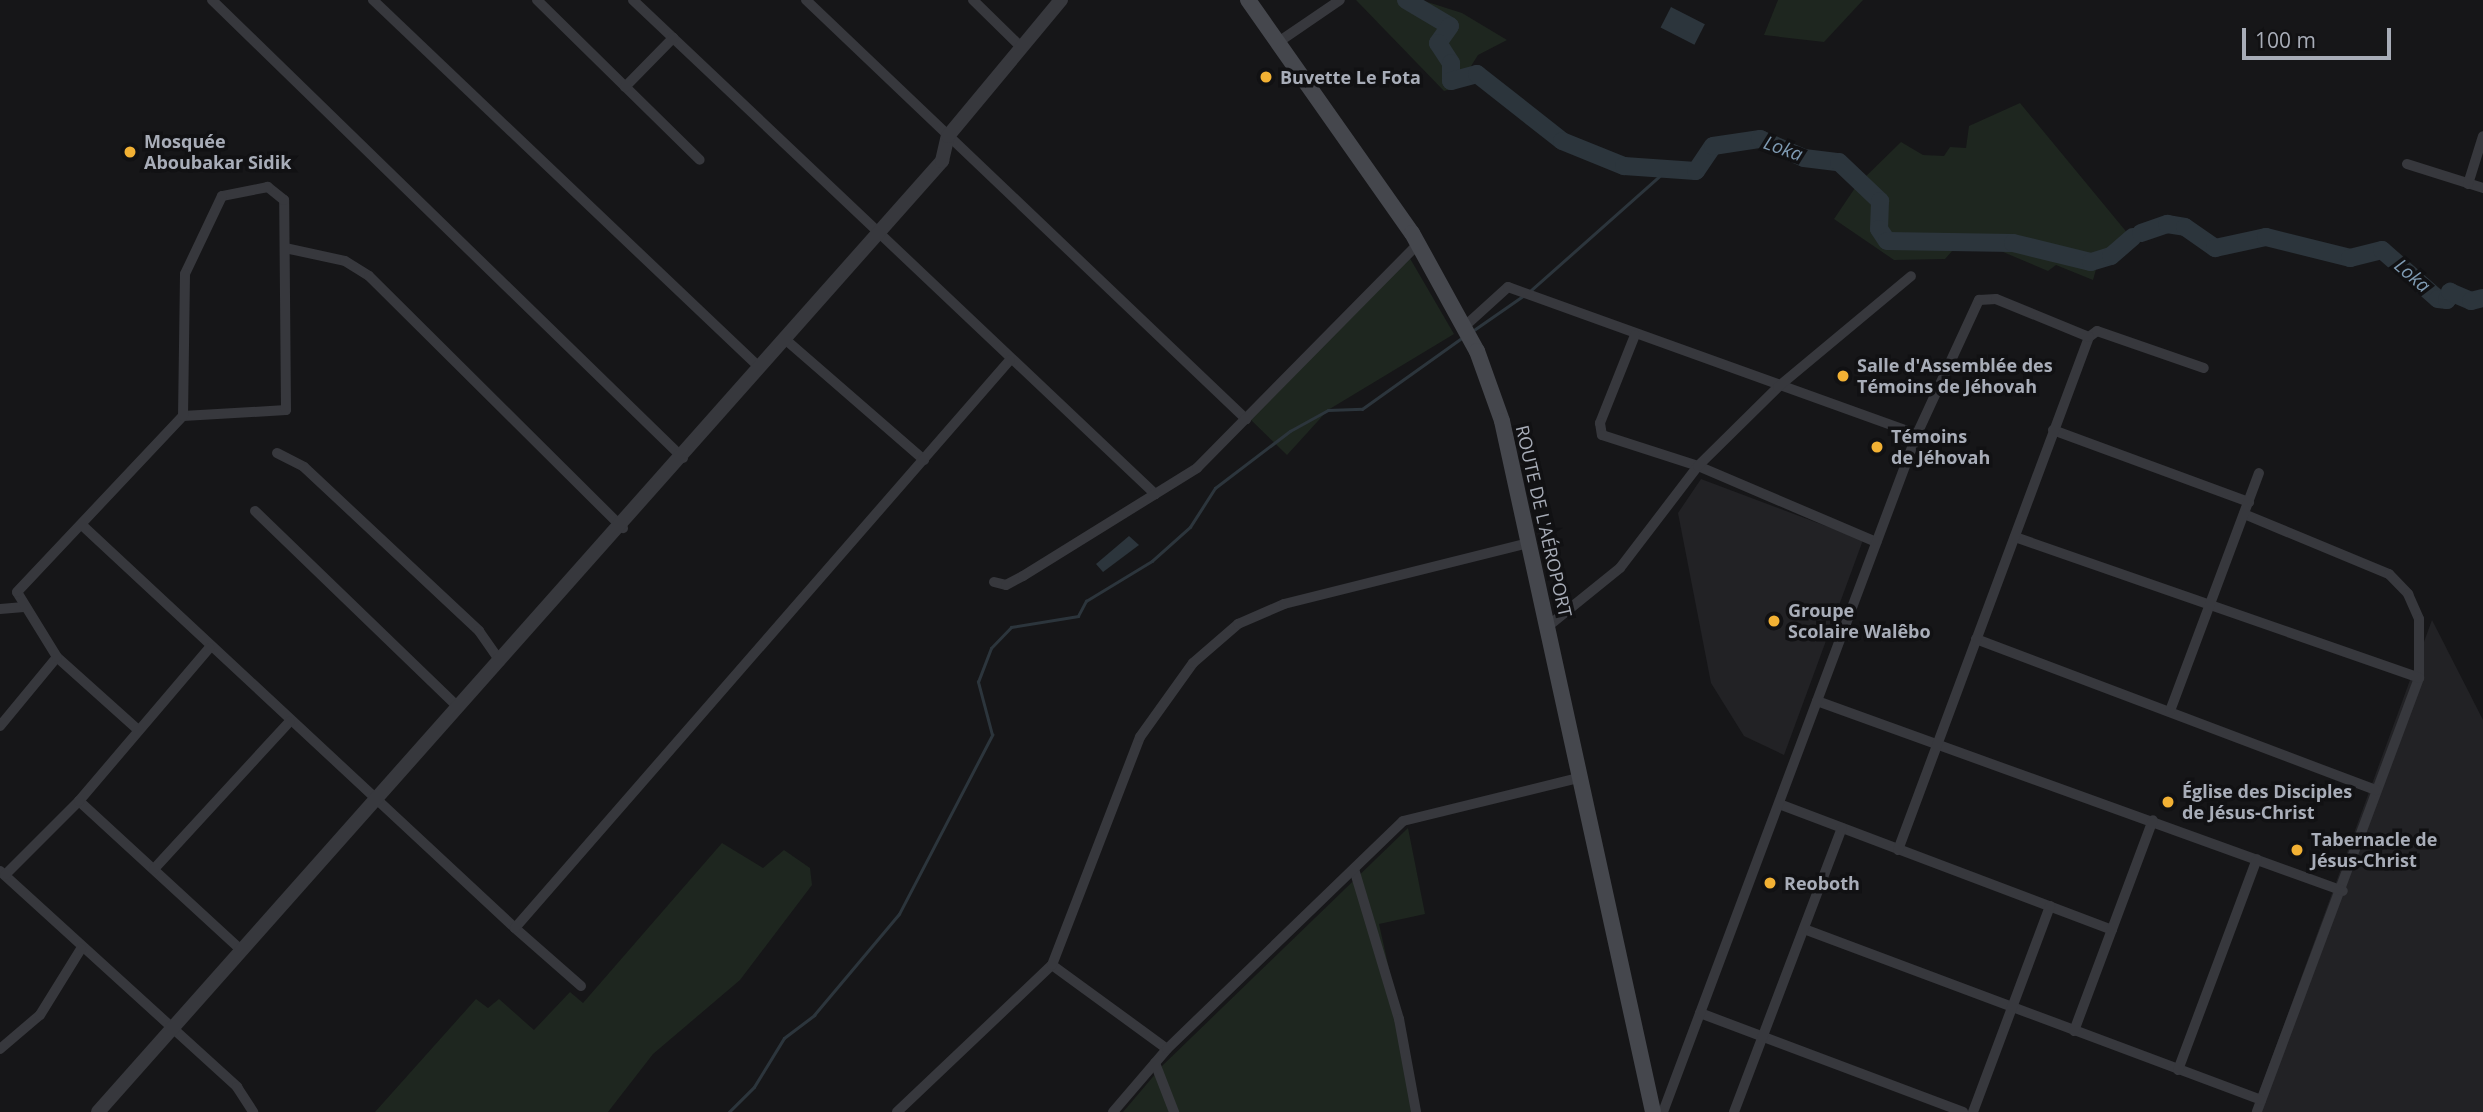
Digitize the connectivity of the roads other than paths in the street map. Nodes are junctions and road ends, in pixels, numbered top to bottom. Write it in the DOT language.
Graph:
graph roads {
  1 [pos="212,0"];
  2 [pos="373,0"];
  3 [pos="537,0"];
  4 [pos="634,0"];
  5 [pos="806,0"];
  6 [pos="973,0"];
  7 [pos="1061,0"];
  8 [pos="1248,0"];
  9 [pos="1339,0"];
  10 [pos="673,37"];
  11 [pos="1277,43"];
  12 [pos="1021,47"];
  13 [pos="625,88"];
  14 [pos="948,136"];
  15 [pos="2483,136"];
  16 [pos="700,160"];
  17 [pos="2407,164"];
  18 [pos="2468,184"];
  19 [pos="2483,188"];
  20 [pos="877,231"];
  21 [pos="1418,244"];
  22 [pos="285,248"];
  23 [pos="1911,276"];
  24 [pos="1465,326"];
  25 [pos="1634,335"];
  26 [pos="2088,337"];
  27 [pos="786,340"];
  28 [pos="1010,360"];
  29 [pos="760,368"];
  30 [pos="2204,369"];
  31 [pos="1778,387"];
  32 [pos="183,416"];
  33 [pos="1246,419"];
  34 [pos="2053,430"];
  35 [pos="1917,433"];
  36 [pos="277,453"];
  37 [pos="683,458"];
  38 [pos="924,460"];
  39 [pos="1698,466"];
  40 [pos="2259,473"];
  41 [pos="1155,494"];
  42 [pos="2249,502"];
  43 [pos="255,511"];
  44 [pos="2244,514"];
  45 [pos="83,526"];
  46 [pos="623,528"];
  47 [pos="2015,537"];
  48 [pos="1876,542"];
  49 [pos="1528,543"];
  50 [pos="994,582"];
  51 [pos="2211,605"];
  52 [pos="24,607"];
  53 [pos="0,609"];
  54 [pos="1548,627"];
  55 [pos="1976,639"];
  56 [pos="209,648"];
  57 [pos="57,657"];
  58 [pos="500,661"];
  59 [pos="2419,678"];
  60 [pos="1817,701"];
  61 [pos="458,707"];
  62 [pos="2170,711"];
  63 [pos="289,722"];
  64 [pos="0,726"];
  65 [pos="136,728"];
  66 [pos="1938,745"];
  67 [pos="1582,777"];
  68 [pos="2376,790"];
  69 [pos="79,801"];
  70 [pos="374,802"];
  71 [pos="1779,804"];
  72 [pos="2153,820"];
  73 [pos="1842,828"];
  74 [pos="1898,850"];
  75 [pos="2257,859"];
  76 [pos="154,869"];
  77 [pos="1354,869"];
  78 [pos="2,873"];
  79 [pos="2343,891"];
  80 [pos="2050,906"];
  81 [pos="515,928"];
  82 [pos="1804,929"];
  83 [pos="2112,930"];
  84 [pos="81,949"];
  85 [pos="241,950"];
  86 [pos="1052,965"];
  87 [pos="581,986"];
  88 [pos="2012,1007"];
  89 [pos="1700,1013"];
  90 [pos="171,1030"];
  91 [pos="2074,1031"];
  92 [pos="1763,1037"];
  93 [pos="0,1049"];
  94 [pos="1167,1049"];
  95 [pos="1155,1063"];
  96 [pos="2178,1070"];
  97 [pos="2261,1100"];
  98 [pos="257,1111"];
  99 [pos="99,1112"];
  100 [pos="897,1112"];
  101 [pos="1113,1112"];
  102 [pos="1174,1112"];
  103 [pos="1416,1112"];
  104 [pos="1653,1112"];
  105 [pos="1663,1112"];
  106 [pos="1734,1112"];
  107 [pos="1963,1112"];
  108 [pos="1973,1112"];
  109 [pos="2257,1112"];
  1 -- 37 [label="street"];
  2 -- 29 [label="street"];
  3 -- 13 [label="street"];
  4 -- 10 [label="street"];
  5 -- 14 [label="street"];
  6 -- 12 [label="street"];
  7 -- 12 [label="street"];
  8 -- 11 [label="main road, ROUTE DE L'AÉROPORT"];
  9 -- 11 [label="street"];
  10 -- 13 [label="street"];
  10 -- 20 [label="street"];
  11 -- 21 [label="main road, ROUTE DE L'AÉROPORT"];
  12 -- 14 [label="street"];
  13 -- 16 [label="street"];
  14 -- 20 [label="street"];
  14 -- 33 [label="street"];
  15 -- 18 [label="street"];
  17 -- 18 [label="street"];
  18 -- 19 [label="street"];
  20 -- 27 [label="street"];
  20 -- 28 [label="street"];
  21 -- 24 [label="main road, ROUTE DE L'AÉROPORT"];
  21 -- 33 [label="street"];
  22 -- 32 [label="street"];
  22 -- 32 [label="street"];
  22 -- 46 [label="street"];
  23 -- 31 [label="street"];
  24 -- 25 [label="street"];
  24 -- 49 [label="main road, ROUTE DE L'AÉROPORT"];
  25 -- 31 [label="street"];
  25 -- 39 [label="street"];
  26 -- 30 [label="street"];
  26 -- 34 [label="street"];
  26 -- 35 [label="street"];
  27 -- 29 [label="street"];
  27 -- 38 [label="street"];
  28 -- 38 [label="street"];
  28 -- 41 [label="street"];
  29 -- 37 [label="street"];
  31 -- 35 [label="street"];
  31 -- 39 [label="street"];
  32 -- 45 [label="street"];
  33 -- 41 [label="street"];
  34 -- 42 [label="street"];
  34 -- 47 [label="street"];
  35 -- 48 [label="street"];
  36 -- 58 [label="street"];
  37 -- 46 [label="street"];
  38 -- 81 [label="street"];
  39 -- 48 [label="street"];
  39 -- 54 [label="street"];
  40 -- 42 [label="street"];
  41 -- 50 [label="street"];
  42 -- 44 [label="street"];
  43 -- 61 [label="street"];
  44 -- 51 [label="street"];
  44 -- 59 [label="street"];
  45 -- 52 [label="street"];
  45 -- 56 [label="street"];
  46 -- 58 [label="street"];
  47 -- 51 [label="street"];
  47 -- 55 [label="street"];
  48 -- 60 [label="street"];
  49 -- 54 [label="main road, ROUTE DE L'AÉROPORT"];
  49 -- 86 [label="street"];
  51 -- 59 [label="street"];
  51 -- 62 [label="street"];
  52 -- 53 [label="street"];
  52 -- 57 [label="street"];
  54 -- 67 [label="main road, ROUTE DE L'AÉROPORT"];
  55 -- 62 [label="street"];
  55 -- 66 [label="street"];
  56 -- 63 [label="street"];
  56 -- 65 [label="street"];
  57 -- 64 [label="street"];
  57 -- 65 [label="street"];
  58 -- 61 [label="street"];
  59 -- 68 [label="street"];
  60 -- 66 [label="street"];
  60 -- 71 [label="street"];
  61 -- 70 [label="street"];
  62 -- 68 [label="street"];
  63 -- 70 [label="street"];
  63 -- 76 [label="street"];
  65 -- 69 [label="street"];
  66 -- 72 [label="street"];
  66 -- 74 [label="street"];
  67 -- 77 [label="street"];
  67 -- 104 [label="main road, ROUTE DE L'AÉROPORT"];
  68 -- 79 [label="street"];
  69 -- 76 [label="street"];
  69 -- 78 [label="street"];
  70 -- 81 [label="street"];
  70 -- 85 [label="street"];
  71 -- 73 [label="street"];
  71 -- 89 [label="street"];
  72 -- 75 [label="street"];
  72 -- 83 [label="street"];
  73 -- 74 [label="street"];
  73 -- 82 [label="street"];
  74 -- 80 [label="street"];
  75 -- 79 [label="street"];
  75 -- 96 [label="street"];
  76 -- 85 [label="street"];
  77 -- 94 [label="street"];
  77 -- 103 [label="street"];
  78 -- 84 [label="street"];
  79 -- 97 [label="street"];
  80 -- 83 [label="street"];
  80 -- 88 [label="street"];
  81 -- 87 [label="street"];
  82 -- 88 [label="street"];
  82 -- 92 [label="street"];
  83 -- 91 [label="street"];
  84 -- 90 [label="street"];
  84 -- 93 [label="street"];
  85 -- 90 [label="street"];
  86 -- 94 [label="street"];
  86 -- 100 [label="street"];
  88 -- 91 [label="street"];
  88 -- 108 [label="street"];
  89 -- 92 [label="street"];
  89 -- 105 [label="street"];
  90 -- 98 [label="street"];
  90 -- 99 [label="street"];
  91 -- 96 [label="street"];
  92 -- 106 [label="street"];
  92 -- 107 [label="street"];
  94 -- 95 [label="street"];
  95 -- 101 [label="street"];
  95 -- 102 [label="street"];
  96 -- 97 [label="street"];
  97 -- 109 [label="street"];
}
